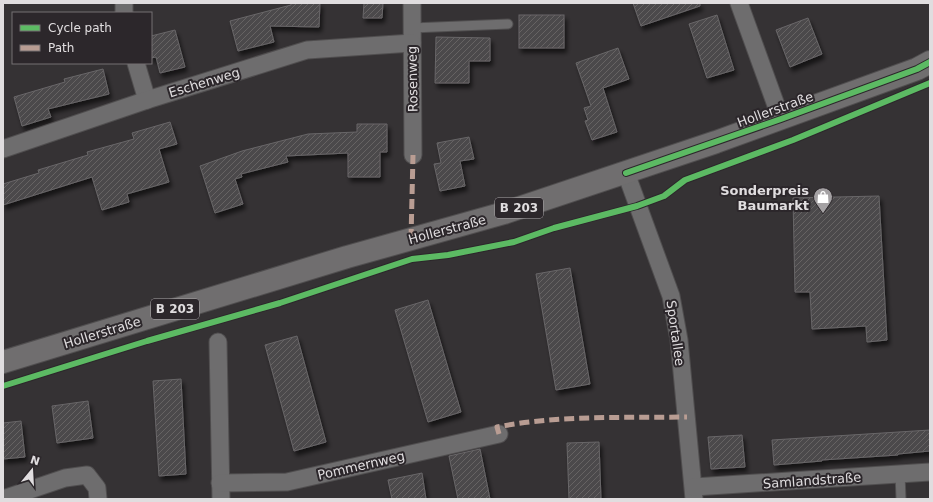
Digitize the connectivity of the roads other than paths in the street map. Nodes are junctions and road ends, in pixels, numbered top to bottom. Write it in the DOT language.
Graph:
graph roads {
  1 [pos="412,3"];
  2 [pos="739,3"];
  3 [pos="508,24"];
  4 [pos="412,35"];
  5 [pos="930,62"];
  6 [pos="136,64"];
  7 [pos="147,100"];
  8 [pos="781,119"];
  9 [pos="3,149"];
  10 [pos="413,156"];
  11 [pos="626,173"];
  12 [pos="218,342"];
  13 [pos="3,362"];
  14 [pos="499,434"];
  15 [pos="930,472"];
  16 [pos="900,474"];
  17 [pos="221,491"];
  18 [pos="694,493"];
  19 [pos="3,499"];
  20 [pos="98,499"];
  21 [pos="901,499"];
  1 -- 4 [label="street, Rosenweg"];
  2 -- 8 [label="street"];
  3 -- 4 [label="lane"];
  4 -- 7 [label="street, Eschenweg"];
  4 -- 10 [label="street, Rosenweg"];
  5 -- 8 [label="main road, Hollerstraße / B 203"];
  6 -- 7 [label="street"];
  7 -- 9 [label="street, Eschenweg"];
  8 -- 11 [label="main road, Hollerstraße / B 203"];
  11 -- 13 [label="main road, Hollerstraße / B 203"];
  11 -- 18 [label="street, Sportallee"];
  12 -- 17 [label="street, Pommernweg"];
  14 -- 17 [label="street, Pommernweg"];
  15 -- 16 [label="street, Samlandstraße"];
  16 -- 18 [label="street, Samlandstraße"];
  16 -- 21 [label="lane"];
  19 -- 20 [label="street"];
}
